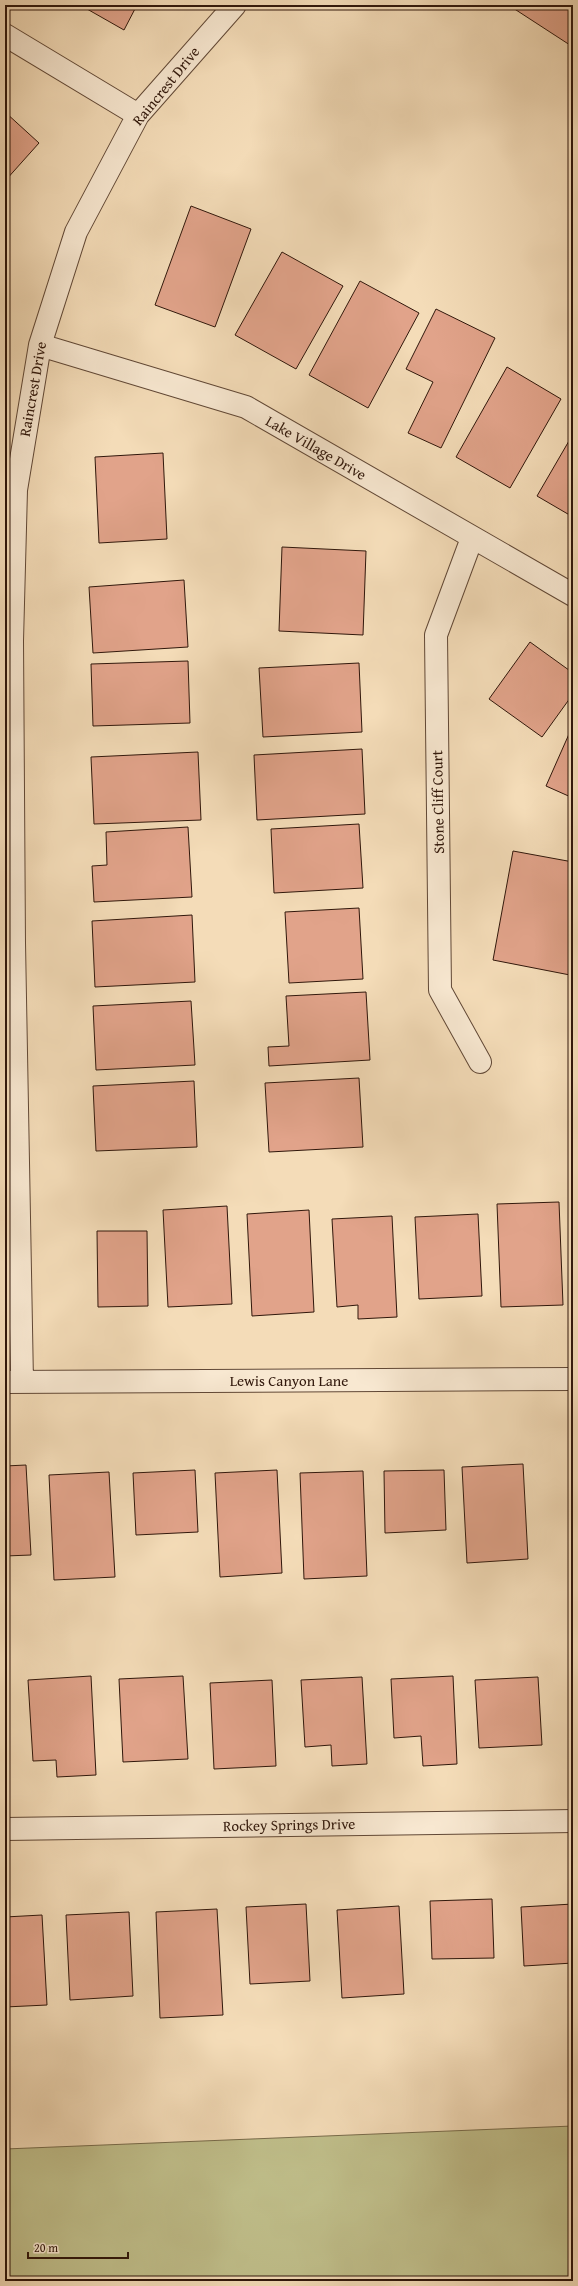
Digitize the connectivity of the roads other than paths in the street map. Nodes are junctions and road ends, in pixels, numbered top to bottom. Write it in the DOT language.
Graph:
graph roads {
  1 [pos="235,5"];
  2 [pos="5,35"];
  3 [pos="138,115"];
  4 [pos="40,345"];
  5 [pos="472,538"];
  6 [pos="573,595"];
  7 [pos="9,943"];
  8 [pos="480,1062"];
  9 [pos="573,1379"];
  10 [pos="14,1382"];
  11 [pos="573,1822"];
  12 [pos="5,1829"];
  1 -- 3 [label="street, Raincrest Drive"];
  2 -- 3 [label="street"];
  3 -- 4 [label="street, Raincrest Drive"];
  4 -- 5 [label="street, Lake Village Drive"];
  4 -- 7 [label="street, Raincrest Drive"];
  5 -- 6 [label="street, Lake Village Drive"];
  5 -- 8 [label="street, Stone Cliff Court"];
  7 -- 10 [label="street, Raincrest Drive"];
  9 -- 10 [label="street, Lewis Canyon Lane"];
  11 -- 12 [label="street, Rockey Springs Drive"];
}
